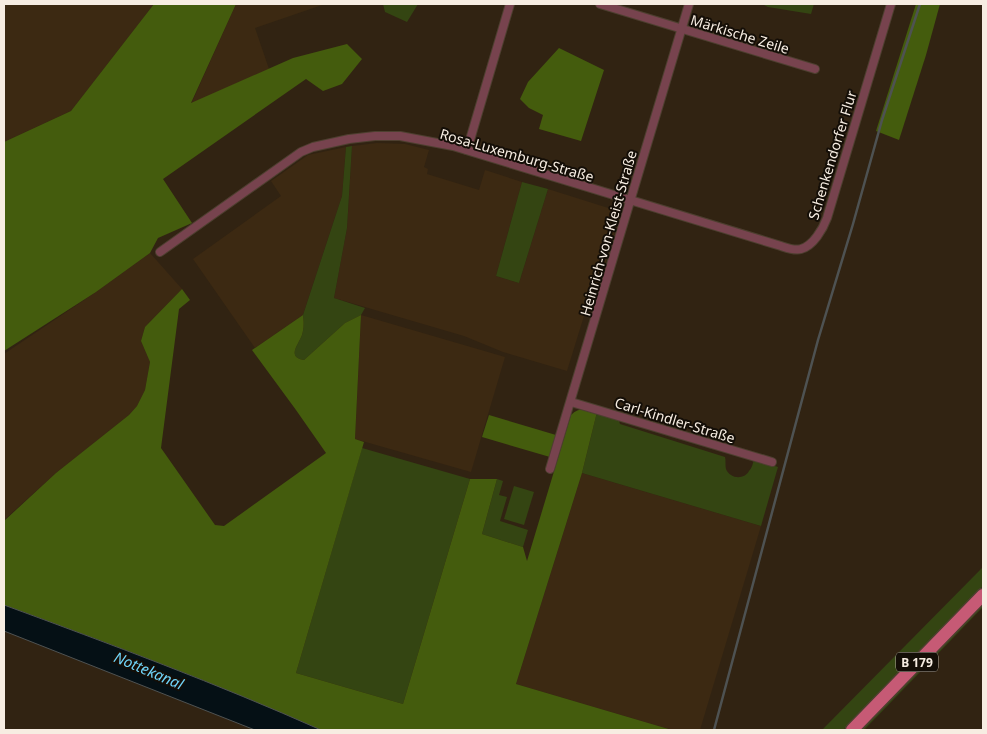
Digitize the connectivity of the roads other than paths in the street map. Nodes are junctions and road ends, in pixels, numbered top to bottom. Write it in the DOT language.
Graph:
graph roads {
  1 [pos="510,4"];
  2 [pos="600,4"];
  3 [pos="689,4"];
  4 [pos="891,4"];
  5 [pos="682,29"];
  6 [pos="815,69"];
  7 [pos="467,150"];
  8 [pos="630,201"];
  9 [pos="160,252"];
  10 [pos="571,402"];
  11 [pos="772,462"];
  12 [pos="550,469"];
  13 [pos="983,595"];
  14 [pos="852,730"];
  1 -- 7 [label="street"];
  2 -- 5 [label="street, Märkische Zeile"];
  3 -- 5 [label="street, Heinrich-von-Kleist-Straße"];
  4 -- 8 [label="street, Schenkendorfer Flur"];
  5 -- 6 [label="street, Märkische Zeile"];
  5 -- 8 [label="street, Heinrich-von-Kleist-Straße"];
  7 -- 8 [label="street, Rosa-Luxemburg-Straße"];
  7 -- 9 [label="street, Rosa-Luxemburg-Straße"];
  8 -- 10 [label="street, Heinrich-von-Kleist-Straße"];
  10 -- 11 [label="street, Carl-Kindler-Straße"];
  10 -- 12 [label="street, Heinrich-von-Kleist-Straße"];
  13 -- 14 [label="main road, B 179"];
}
